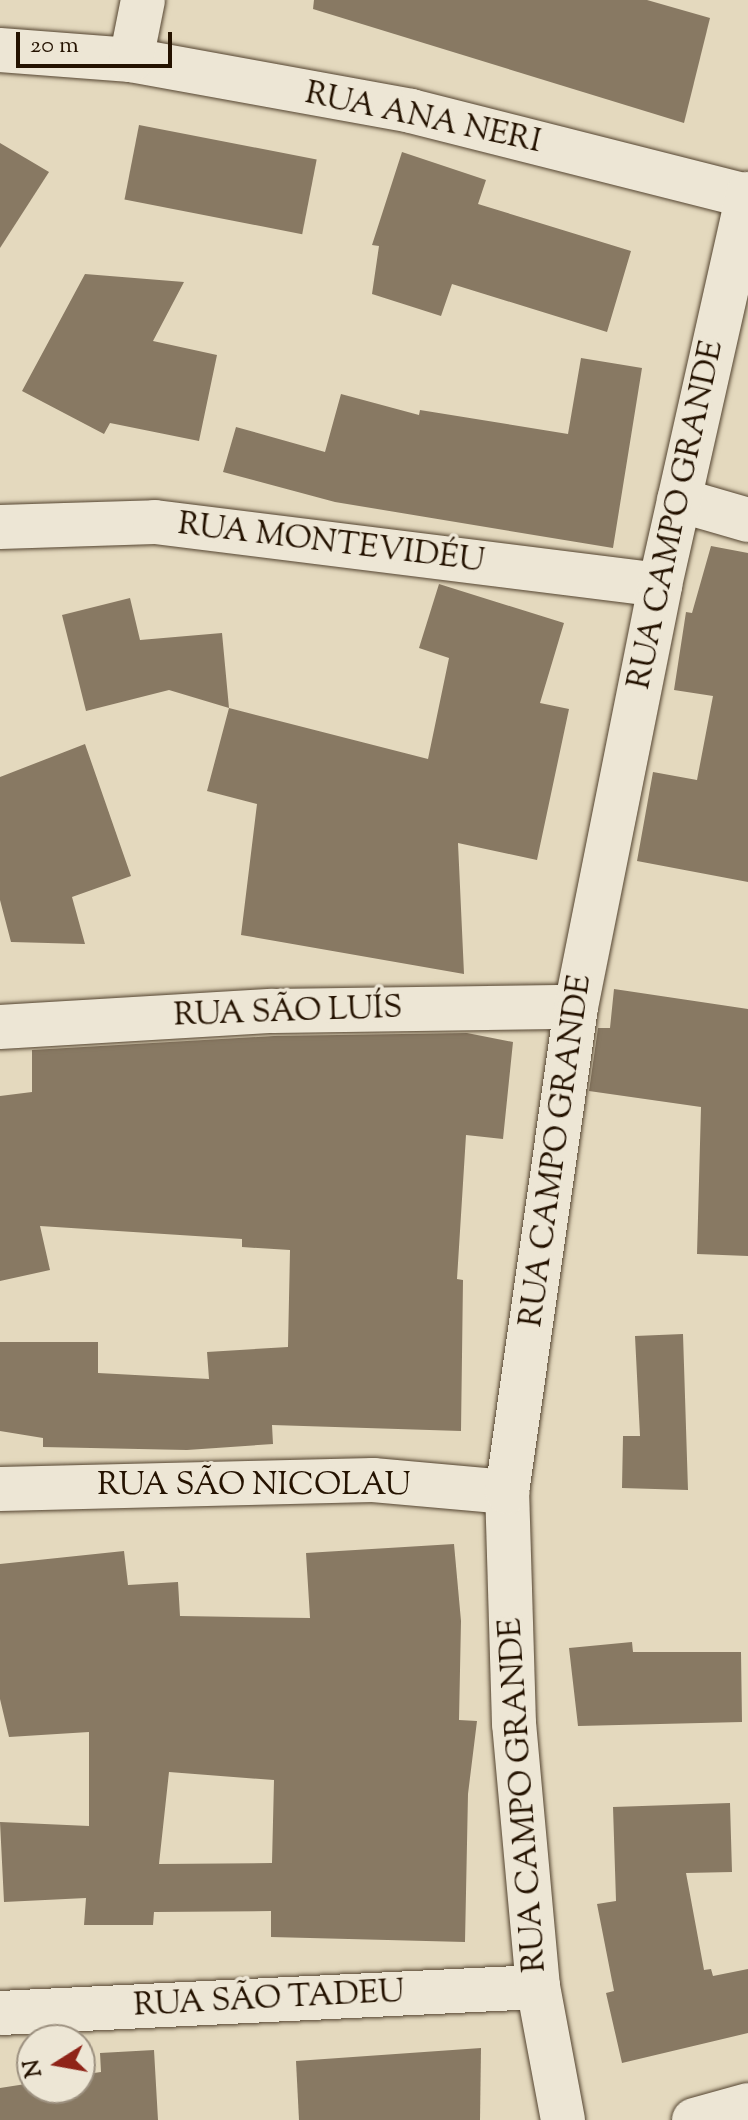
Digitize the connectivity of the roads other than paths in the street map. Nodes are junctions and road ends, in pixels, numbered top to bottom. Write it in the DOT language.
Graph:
graph roads {
  1 [pos="143,0"];
  2 [pos="0,50"];
  3 [pos="131,60"];
  4 [pos="748,195"];
  5 [pos="679,500"];
  6 [pos="748,520"];
  7 [pos="0,527"];
  8 [pos="660,585"];
  9 [pos="576,1007"];
  10 [pos="0,1027"];
  11 [pos="0,1489"];
  12 [pos="507,1492"];
  13 [pos="538,1987"];
  14 [pos="0,2013"];
  15 [pos="748,2105"];
  16 [pos="563,2120"];
  17 [pos="694,2120"];
  1 -- 3 [label="street"];
  2 -- 3 [label="street, RUA ANA NERI"];
  3 -- 4 [label="street, RUA ANA NERI"];
  4 -- 5 [label="street, RUA CAMPO GRANDE"];
  5 -- 6 [label="street"];
  5 -- 8 [label="street, RUA CAMPO GRANDE"];
  7 -- 8 [label="street, RUA MONTEVIDÉU"];
  8 -- 9 [label="street, RUA CAMPO GRANDE"];
  9 -- 10 [label="street, RUA SÃO LUÍS"];
  9 -- 12 [label="street, RUA CAMPO GRANDE"];
  11 -- 12 [label="street, RUA SÃO NICOLAU"];
  12 -- 13 [label="street, RUA CAMPO GRANDE"];
  13 -- 14 [label="street, RUA SÃO TADEU"];
  13 -- 16 [label="street, RUA CAMPO GRANDE"];
  15 -- 17 [label="street"];
}
